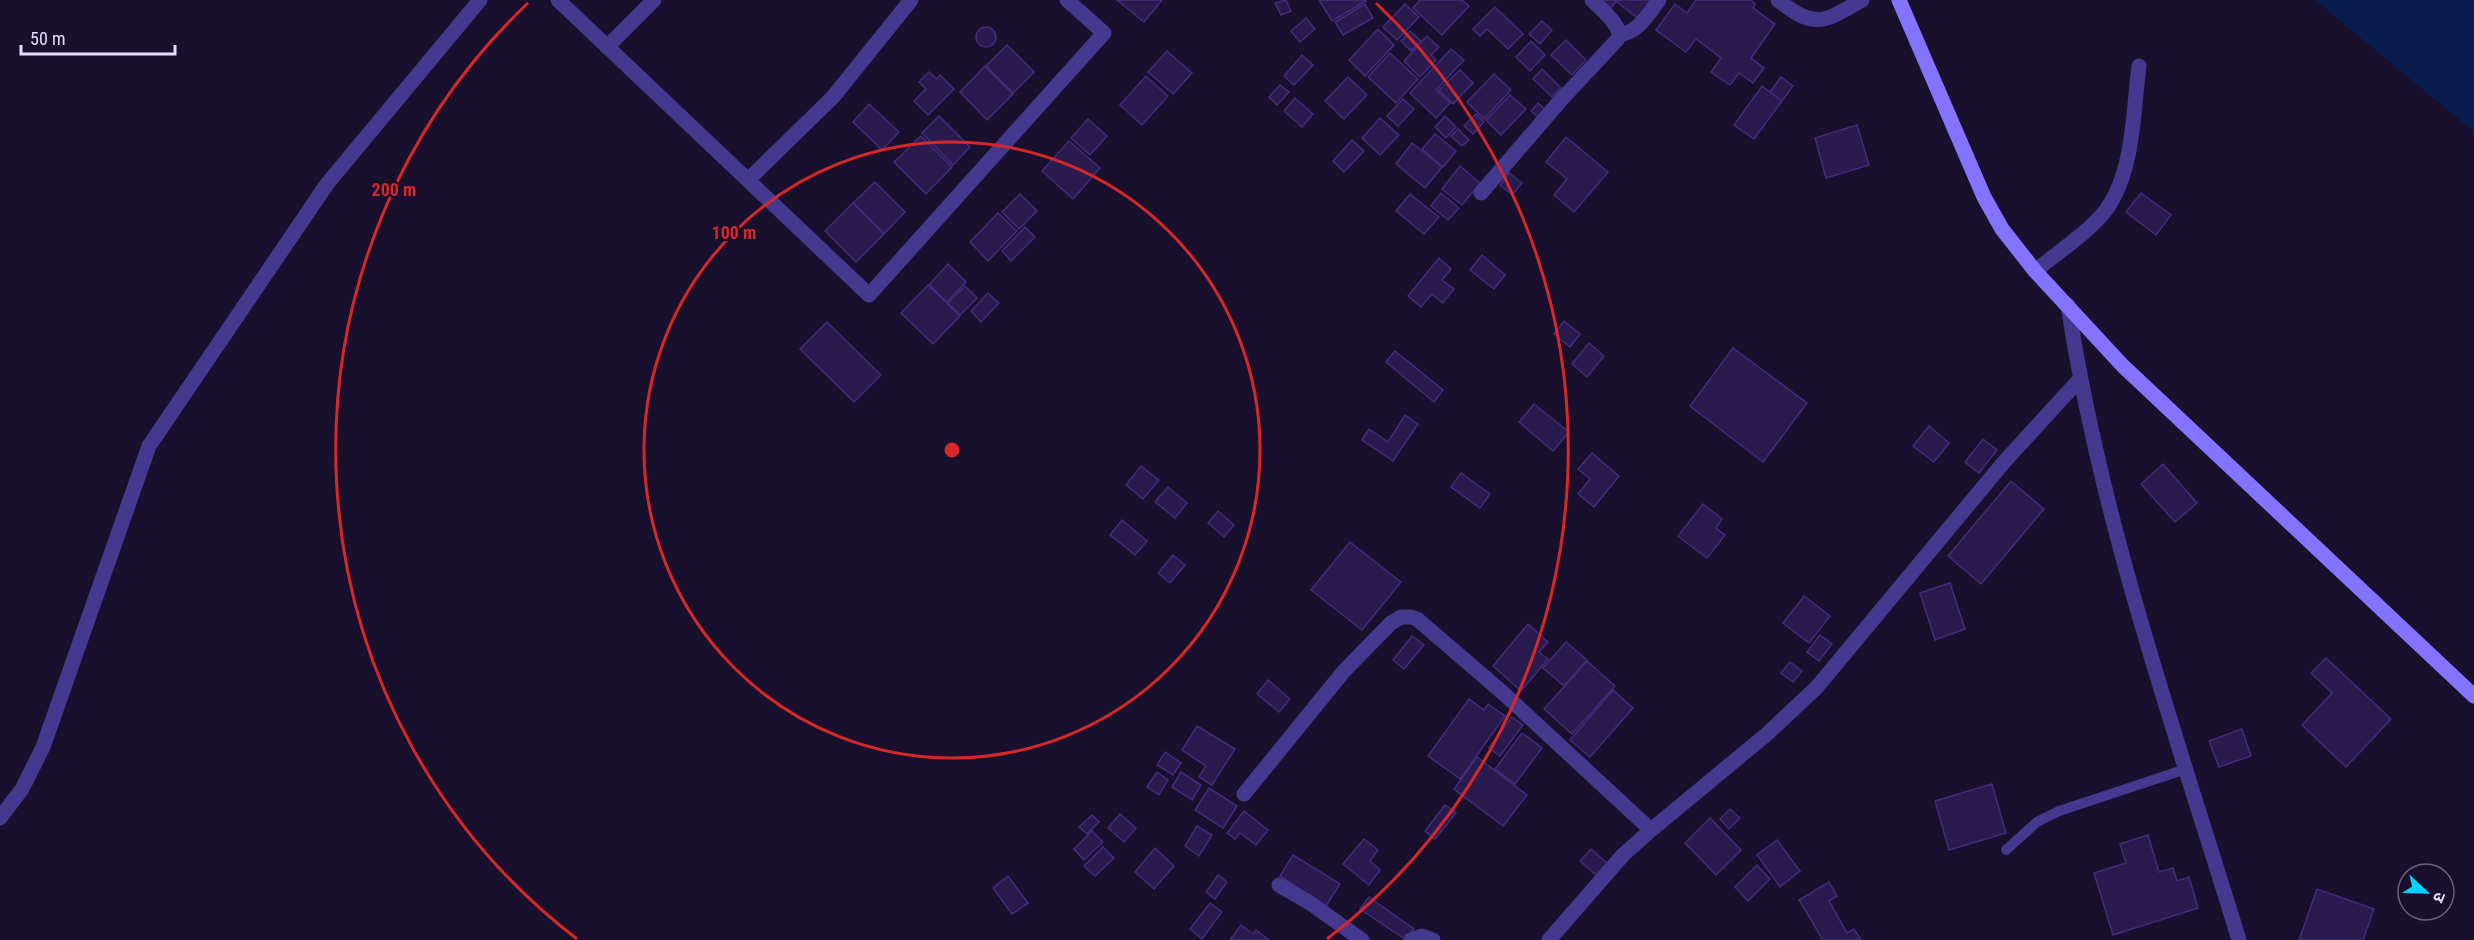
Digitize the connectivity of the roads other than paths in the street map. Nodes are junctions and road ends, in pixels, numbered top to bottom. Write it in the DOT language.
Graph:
graph roads {
  1 [pos="480,0"];
  2 [pos="558,0"];
  3 [pos="654,0"];
  4 [pos="911,0"];
  5 [pos="1067,0"];
  6 [pos="1592,0"];
  7 [pos="1659,0"];
  8 [pos="1778,0"];
  9 [pos="1862,0"];
  10 [pos="1899,0"];
  11 [pos="1620,34"];
  12 [pos="608,46"];
  13 [pos="2139,66"];
  14 [pos="748,180"];
  15 [pos="1480,193"];
  16 [pos="2035,271"];
  17 [pos="2068,305"];
  18 [pos="2079,380"];
  19 [pos="2474,696"];
  20 [pos="2187,769"];
  21 [pos="1244,794"];
  22 [pos="0,818"];
  23 [pos="1651,830"];
  24 [pos="2006,850"];
  25 [pos="1279,885"];
  26 [pos="1362,940"];
  27 [pos="1411,940"];
  28 [pos="1433,940"];
  29 [pos="1549,940"];
  30 [pos="2239,940"];
  1 -- 22 [label="street"];
  2 -- 12 [label="street"];
  3 -- 12 [label="street"];
  4 -- 14 [label="street"];
  5 -- 14 [label="street"];
  6 -- 11 [label="street"];
  7 -- 11 [label="street"];
  8 -- 9 [label="street"];
  10 -- 16 [label="main road"];
  11 -- 15 [label="street"];
  12 -- 14 [label="street"];
  13 -- 16 [label="street"];
  16 -- 17 [label="main road"];
  17 -- 18 [label="street"];
  17 -- 19 [label="main road"];
  18 -- 20 [label="street"];
  18 -- 23 [label="street"];
  20 -- 24 [label="lane"];
  20 -- 30 [label="street"];
  21 -- 23 [label="street"];
  23 -- 29 [label="street"];
  25 -- 26 [label="street"];
  27 -- 28 [label="street"];
}
